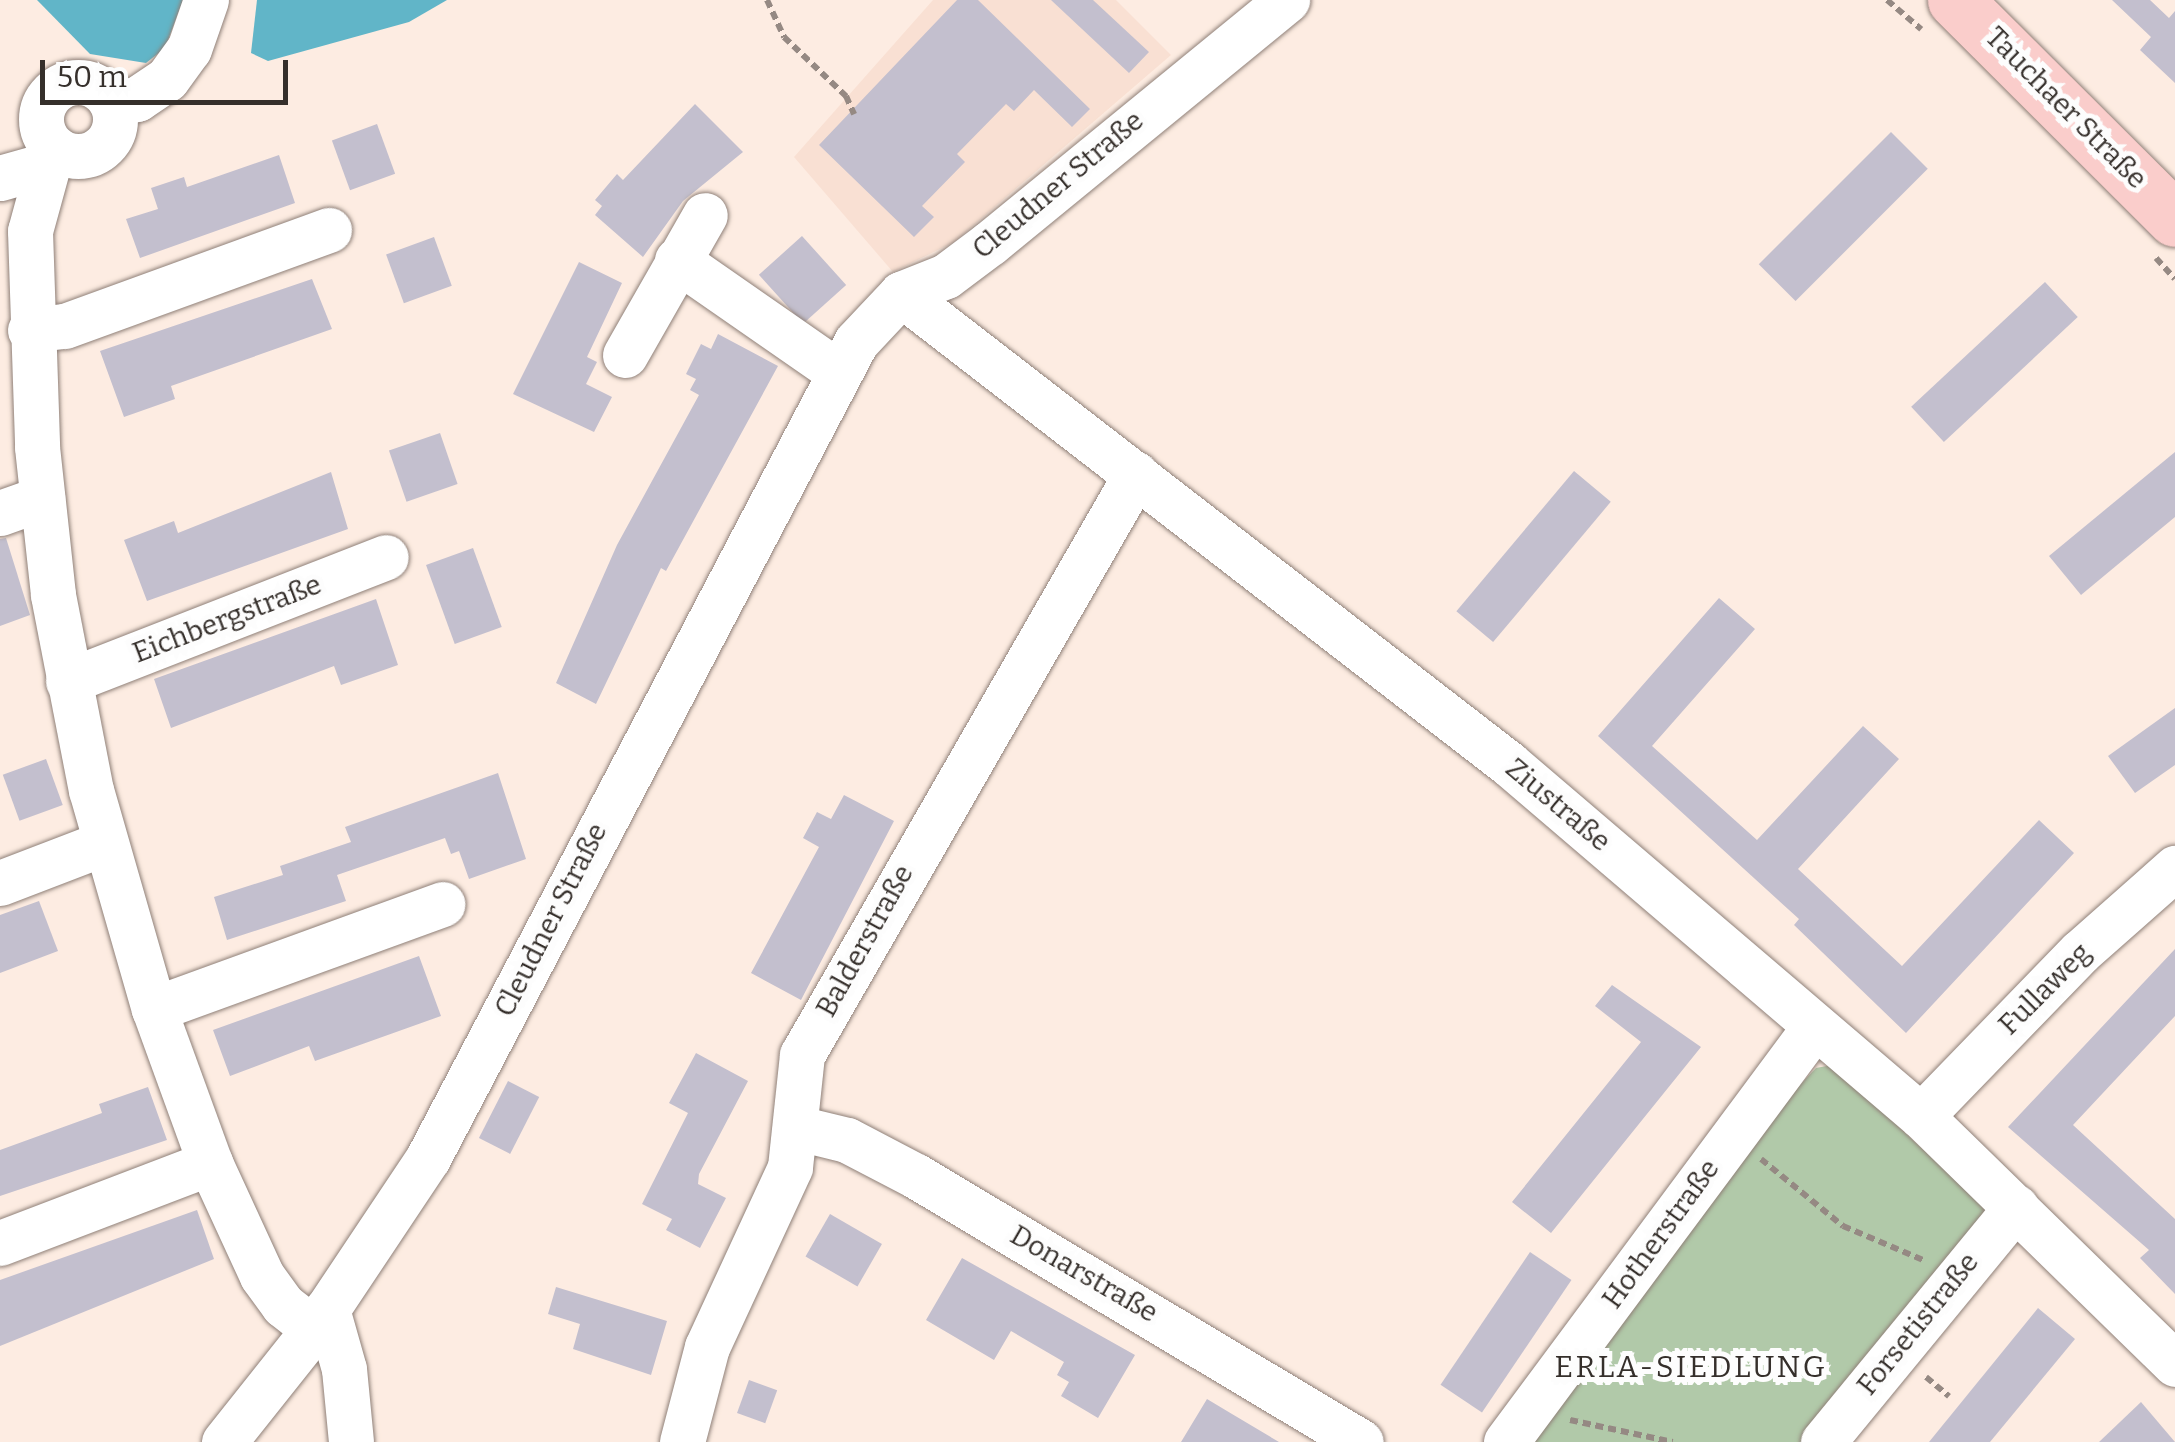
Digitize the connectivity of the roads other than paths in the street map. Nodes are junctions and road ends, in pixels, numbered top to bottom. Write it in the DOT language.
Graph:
graph roads {
  1 [pos="206,0"];
  2 [pos="1287,0"];
  3 [pos="1955,0"];
  4 [pos="51,155"];
  5 [pos="0,178"];
  6 [pos="705,216"];
  7 [pos="2175,218"];
  8 [pos="329,230"];
  9 [pos="678,260"];
  10 [pos="901,294"];
  11 [pos="30,330"];
  12 [pos="625,354"];
  13 [pos="838,372"];
  14 [pos="1136,474"];
  15 [pos="42,498"];
  16 [pos="0,513"];
  17 [pos="386,557"];
  18 [pos="68,680"];
  19 [pos="104,843"];
  20 [pos="0,883"];
  21 [pos="2166,894"];
  22 [pos="442,904"];
  23 [pos="154,1009"];
  24 [pos="1815,1026"];
  25 [pos="1921,1116"];
  26 [pos="798,1128"];
  27 [pos="210,1162"];
  28 [pos="2016,1207"];
  29 [pos="0,1242"];
  30 [pos="320,1319"];
  31 [pos="2175,1364"];
  32 [pos="1518,1426"];
  33 [pos="224,1442"];
  34 [pos="351,1442"];
  35 [pos="682,1442"];
  36 [pos="1360,1442"];
  37 [pos="1823,1442"];
  1 -- 4 [label="street"];
  2 -- 10 [label="street, Cleudner Straße"];
  3 -- 7 [label="main road, Tauchaer Straße"];
  4 -- 5 [label="street"];
  4 -- 11 [label="street"];
  6 -- 9 [label="street"];
  8 -- 11 [label="street"];
  9 -- 12 [label="street"];
  9 -- 13 [label="street"];
  10 -- 13 [label="street, Cleudner Straße"];
  10 -- 14 [label="street, Ziustraße"];
  11 -- 15 [label="street"];
  13 -- 30 [label="street, Cleudner Straße"];
  14 -- 24 [label="street, Ziustraße"];
  14 -- 26 [label="street, Balderstraße"];
  15 -- 16 [label="street"];
  15 -- 18 [label="street"];
  17 -- 18 [label="street, Eichbergstraße"];
  18 -- 19 [label="street"];
  19 -- 20 [label="street"];
  19 -- 23 [label="street"];
  21 -- 25 [label="street, Fullaweg"];
  22 -- 23 [label="street"];
  23 -- 27 [label="street"];
  24 -- 25 [label="street, Ziustraße"];
  24 -- 32 [label="street, Hotherstraße"];
  25 -- 28 [label="street, Ziustraße"];
  26 -- 35 [label="street, Balderstraße"];
  26 -- 36 [label="street, Donarstraße"];
  27 -- 29 [label="street"];
  27 -- 30 [label="street"];
  28 -- 31 [label="street, Ziustraße"];
  28 -- 37 [label="street, Forsetistraße"];
  30 -- 33 [label="street, Cleudner Straße"];
  30 -- 34 [label="street"];
}
